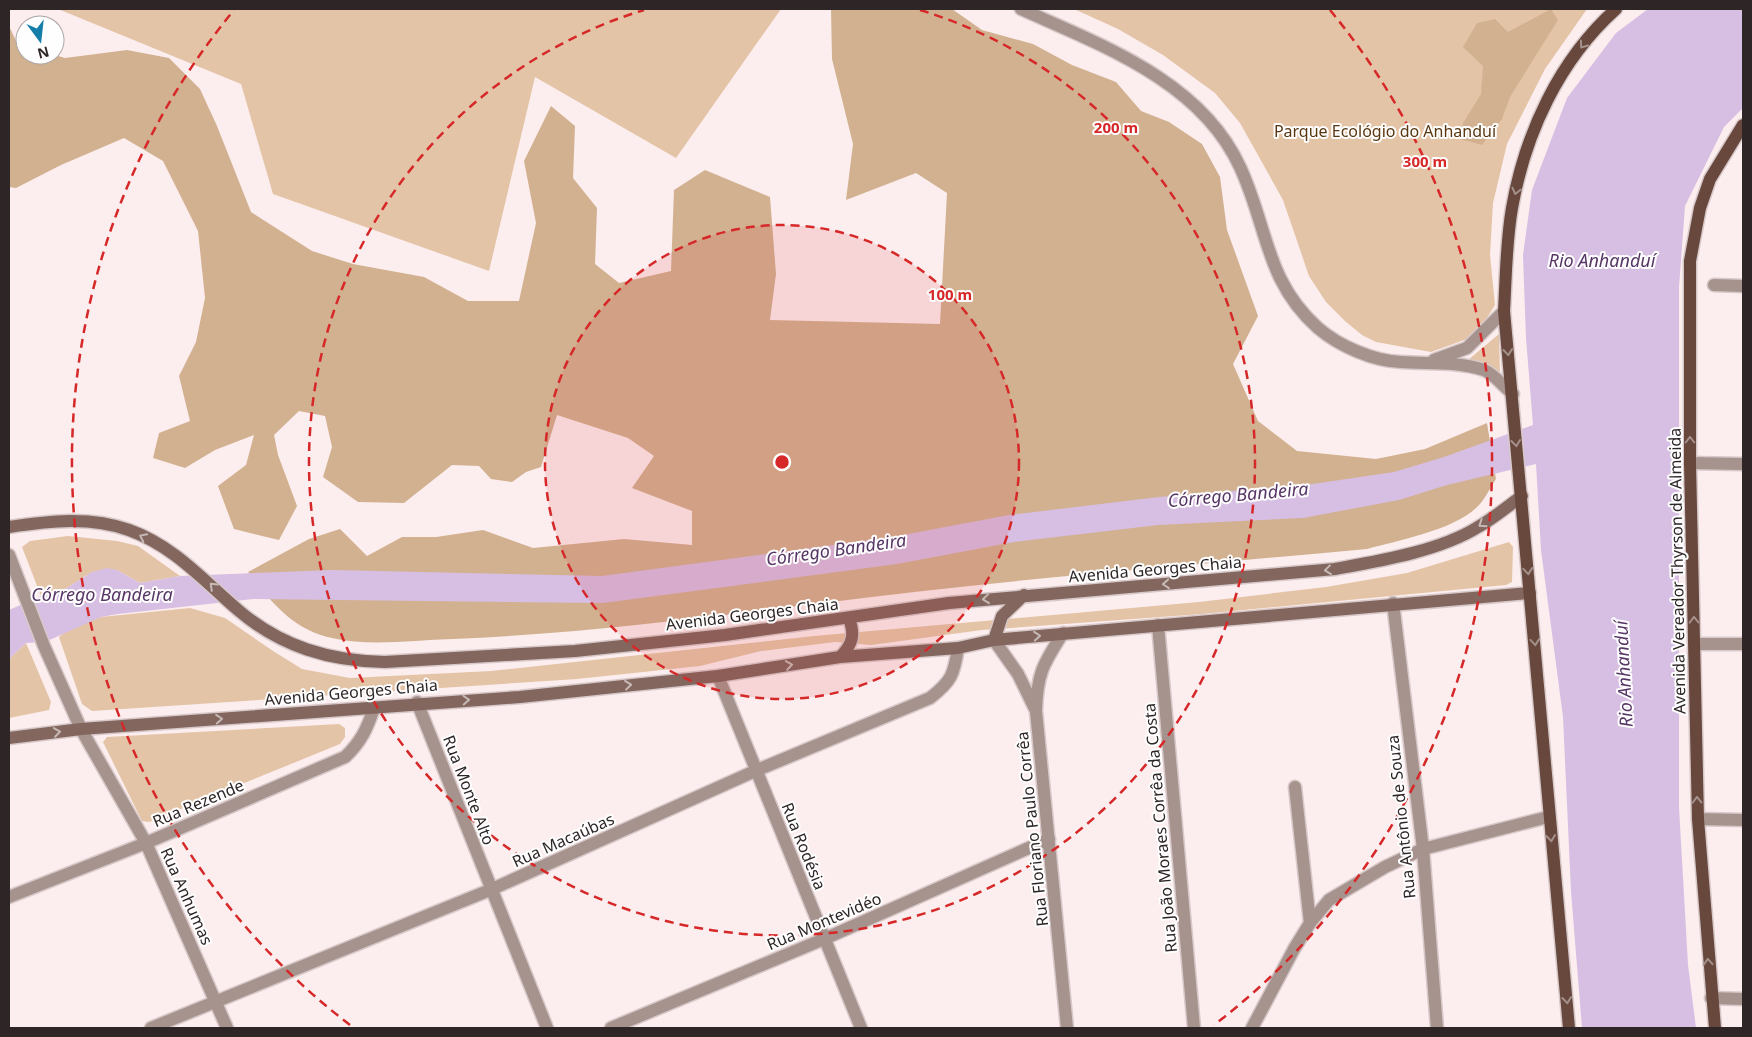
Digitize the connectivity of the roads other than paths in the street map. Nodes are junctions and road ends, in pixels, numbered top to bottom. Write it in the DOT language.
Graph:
graph roads {
  1 [pos="1021,9"];
  2 [pos="1616,9"];
  3 [pos="1743,125"];
  4 [pos="1714,285"];
  5 [pos="1743,286"];
  6 [pos="1504,311"];
  7 [pos="1425,363"];
  8 [pos="1513,394"];
  9 [pos="1690,463"];
  10 [pos="1743,464"];
  11 [pos="1522,496"];
  12 [pos="9,527"];
  13 [pos="9,555"];
  14 [pos="1530,593"];
  15 [pos="1024,595"];
  16 [pos="1393,603"];
  17 [pos="849,618"];
  18 [pos="1158,625"];
  19 [pos="1063,634"];
  20 [pos="994,640"];
  21 [pos="1695,644"];
  22 [pos="1743,644"];
  23 [pos="958,648"];
  24 [pos="840,657"];
  25 [pos="718,676"];
  26 [pos="417,702"];
  27 [pos="374,708"];
  28 [pos="1036,711"];
  29 [pos="81,728"];
  30 [pos="9,738"];
  31 [pos="755,771"];
  32 [pos="1295,787"];
  33 [pos="1548,817"];
  34 [pos="1698,819"];
  35 [pos="1743,820"];
  36 [pos="1049,839"];
  37 [pos="146,843"];
  38 [pos="1423,849"];
  39 [pos="490,890"];
  40 [pos="9,897"];
  41 [pos="1310,923"];
  42 [pos="824,939"];
  43 [pos="1711,998"];
  44 [pos="1743,999"];
  45 [pos="216,1003"];
  46 [pos="1064,1027"];
  47 [pos="151,1028"];
  48 [pos="227,1028"];
  49 [pos="547,1028"];
  50 [pos="611,1028"];
  51 [pos="861,1028"];
  52 [pos="1194,1028"];
  53 [pos="1252,1028"];
  54 [pos="1437,1028"];
  55 [pos="1569,1028"];
  56 [pos="1715,1028"];
  1 -- 7 [label="street"];
  2 -- 6 [label="main road, one-way"];
  9 -- 3 [label="main road, Avenida Vereador Thyrson de Almeida, one-way"];
  4 -- 5 [label="street"];
  6 -- 7 [label="street"];
  6 -- 8 [label="main road, one-way"];
  7 -- 8 [label="street"];
  8 -- 11 [label="main road, one-way"];
  9 -- 10 [label="street"];
  21 -- 9 [label="main road, Avenida Vereador Thyrson de Almeida, one-way"];
  11 -- 14 [label="main road, one-way"];
  11 -- 15 [label="main road, Avenida Georges Chaia, one-way"];
  17 -- 12 [label="main road, Avenida Georges Chaia, one-way"];
  13 -- 29 [label="street, Rua Anhumas"];
  14 -- 16 [label="main road, Avenida Georges Chaia"];
  14 -- 33 [label="main road, one-way"];
  15 -- 17 [label="main road, Avenida Georges Chaia, one-way"];
  15 -- 20 [label="main road"];
  16 -- 18 [label="main road, Avenida Georges Chaia"];
  16 -- 38 [label="street, Rua Antônio de Souza"];
  17 -- 24 [label="main road"];
  18 -- 19 [label="main road, Avenida Georges Chaia"];
  18 -- 52 [label="street, Rua João Moraes Corrêa da Costa"];
  20 -- 19 [label="main road, Avenida Georges Chaia, one-way"];
  19 -- 28 [label="street, Rua Floriano Paulo Corrêa"];
  20 -- 23 [label="main road, Avenida Georges Chaia"];
  20 -- 28 [label="street"];
  21 -- 22 [label="street"];
  34 -- 21 [label="main road, Avenida Vereador Thyrson de Almeida, one-way"];
  23 -- 24 [label="main road, Avenida Georges Chaia"];
  23 -- 31 [label="street, Rua Macaúbas"];
  25 -- 24 [label="main road, Avenida Georges Chaia, one-way"];
  26 -- 25 [label="main road, Avenida Georges Chaia, one-way"];
  25 -- 31 [label="street, Rua Rodésia"];
  26 -- 27 [label="main road, Avenida Georges Chaia"];
  26 -- 39 [label="street, Rua Monte Alto"];
  29 -- 27 [label="main road, Avenida Georges Chaia, one-way"];
  27 -- 37 [label="street, Rua Rezende"];
  28 -- 36 [label="street, Rua Floriano Paulo Corrêa"];
  30 -- 29 [label="main road, Avenida Georges Chaia, one-way"];
  29 -- 37 [label="street, Rua Anhumas"];
  31 -- 39 [label="street, Rua Macaúbas"];
  31 -- 42 [label="street, Rua Rodésia"];
  32 -- 41 [label="street"];
  33 -- 38 [label="street"];
  33 -- 55 [label="main road, one-way"];
  34 -- 35 [label="street"];
  43 -- 34 [label="main road, Avenida Vereador Thyrson de Almeida, one-way"];
  36 -- 42 [label="street, Rua Montevidéo"];
  36 -- 46 [label="street, Rua Floriano Paulo Corrêa"];
  37 -- 40 [label="street, Rua Rezende"];
  37 -- 45 [label="street, Rua Anhumas"];
  38 -- 41 [label="street"];
  38 -- 54 [label="street, Rua Antônio de Souza"];
  39 -- 45 [label="street, Rua Macaúbas"];
  39 -- 49 [label="street, Rua Monte Alto"];
  41 -- 53 [label="street"];
  42 -- 50 [label="street, Rua Montevidéo"];
  42 -- 51 [label="street, Rua Rodésia"];
  43 -- 44 [label="street"];
  43 -- 56 [label="main road, Avenida Vereador Thyrson de Almeida"];
  45 -- 47 [label="street, Rua Macaúbas"];
  45 -- 48 [label="street, Rua Anhumas"];
}
